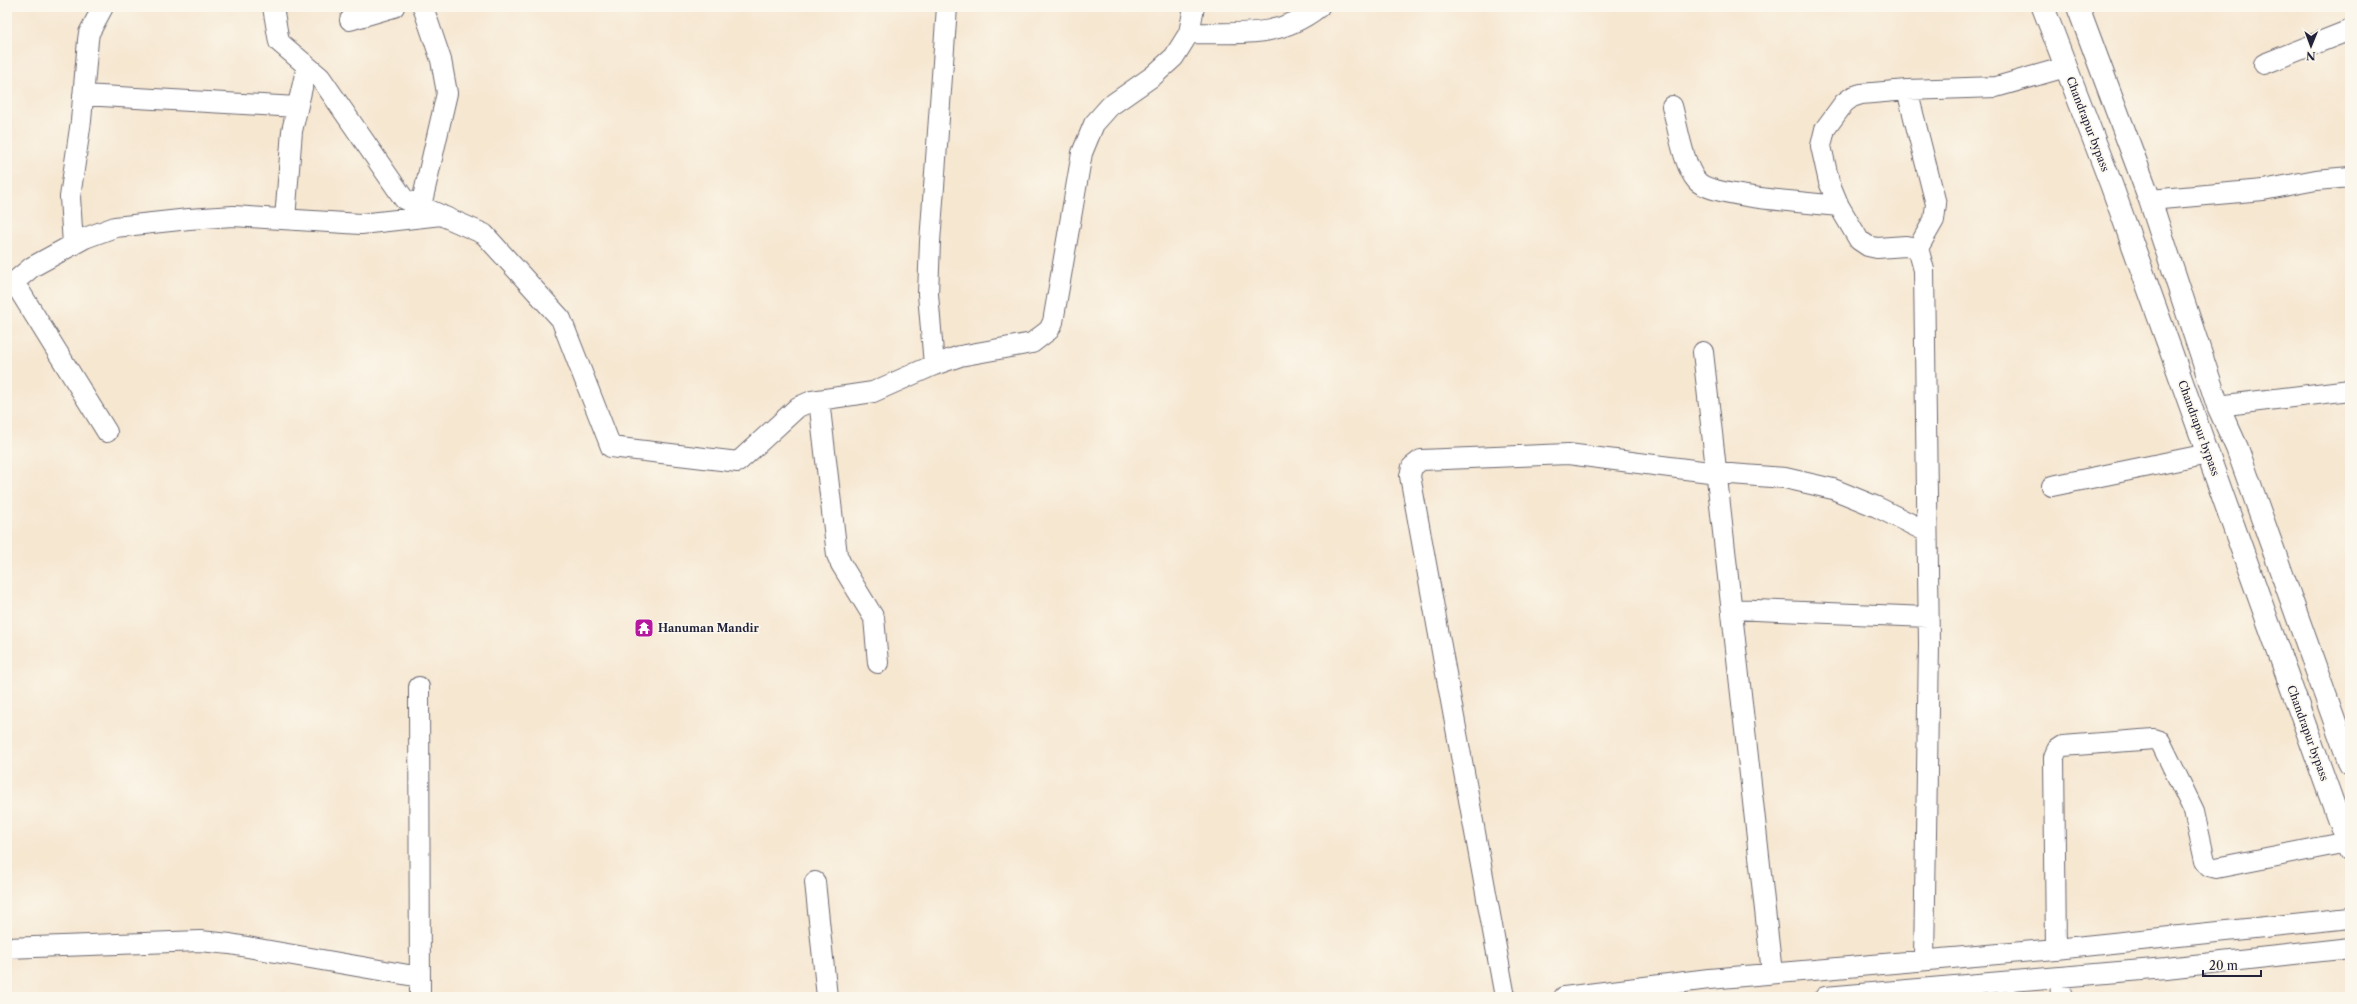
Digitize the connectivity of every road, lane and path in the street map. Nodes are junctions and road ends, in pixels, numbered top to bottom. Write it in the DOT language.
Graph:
graph roads {
  1 [pos="103,7"];
  2 [pos="273,7"];
  3 [pos="394,7"];
  4 [pos="423,7"];
  5 [pos="947,7"];
  6 [pos="1194,7"];
  7 [pos="1319,7"];
  8 [pos="2043,7"];
  9 [pos="2078,7"];
  10 [pos="350,20"];
  11 [pos="2350,30"];
  12 [pos="1190,33"];
  13 [pos="2264,64"];
  14 [pos="307,66"];
  15 [pos="2066,67"];
  16 [pos="1907,90"];
  17 [pos="83,95"];
  18 [pos="1672,106"];
  19 [pos="297,107"];
  20 [pos="2350,176"];
  21 [pos="2150,200"];
  22 [pos="420,206"];
  23 [pos="1839,206"];
  24 [pos="441,215"];
  25 [pos="285,219"];
  26 [pos="73,245"];
  27 [pos="1918,248"];
  28 [pos="11,285"];
  29 [pos="1704,352"];
  30 [pos="934,365"];
  31 [pos="2350,390"];
  32 [pos="819,400"];
  33 [pos="2218,406"];
  34 [pos="107,432"];
  35 [pos="2208,454"];
  36 [pos="1717,473"];
  37 [pos="2052,486"];
  38 [pos="1927,532"];
  39 [pos="1732,609"];
  40 [pos="1928,616"];
  41 [pos="878,663"];
  42 [pos="418,687"];
  43 [pos="2350,764"];
  44 [pos="2348,846"];
  45 [pos="816,882"];
  46 [pos="2350,918"];
  47 [pos="7,948"];
  48 [pos="2350,948"];
  49 [pos="2056,949"];
  50 [pos="1924,960"];
  51 [pos="1772,973"];
  52 [pos="420,977"];
  53 [pos="2060,977"];
  54 [pos="1940,992"];
  55 [pos="420,997"];
  56 [pos="827,997"];
  57 [pos="1505,997"];
  58 [pos="1564,997"];
  59 [pos="1827,997"];
  60 [pos="2061,997"];
  1 -- 17 [label="street"];
  2 -- 14 [label="street"];
  3 -- 10 [label="street"];
  4 -- 22 [label="street"];
  5 -- 30 [label="street"];
  6 -- 12 [label="street"];
  7 -- 12 [label="street"];
  8 -- 15 [label="highway, Chandrapur bypass"];
  9 -- 21 [label="highway"];
  11 -- 13 [label="street"];
  12 -- 30 [label="street"];
  14 -- 19 [label="street"];
  14 -- 22 [label="street"];
  15 -- 16 [label="street"];
  15 -- 35 [label="highway, Chandrapur bypass"];
  16 -- 23 [label="street"];
  16 -- 27 [label="street"];
  17 -- 19 [label="street"];
  17 -- 26 [label="street"];
  18 -- 23 [label="street"];
  19 -- 25 [label="street"];
  20 -- 21 [label="street"];
  21 -- 33 [label="highway"];
  22 -- 24 [label="street"];
  23 -- 27 [label="street"];
  24 -- 25 [label="street"];
  24 -- 32 [label="street"];
  25 -- 26 [label="street"];
  26 -- 28 [label="street"];
  27 -- 38 [label="street"];
  28 -- 34 [label="street"];
  29 -- 36 [label="street"];
  30 -- 32 [label="street"];
  31 -- 33 [label="street"];
  32 -- 41 [label="street"];
  33 -- 43 [label="highway"];
  35 -- 37 [label="street"];
  35 -- 44 [label="highway, Chandrapur bypass"];
  36 -- 38 [label="street"];
  36 -- 39 [label="street"];
  36 -- 57 [label="street"];
  38 -- 40 [label="street"];
  39 -- 40 [label="street"];
  39 -- 51 [label="street"];
  40 -- 50 [label="street"];
  42 -- 52 [label="street"];
  44 -- 49 [label="street"];
  45 -- 56 [label="street"];
  46 -- 49 [label="street"];
  47 -- 52 [label="street"];
  48 -- 53 [label="street"];
  49 -- 50 [label="street"];
  50 -- 51 [label="street"];
  51 -- 58 [label="street"];
  52 -- 55 [label="street"];
  53 -- 54 [label="street"];
  53 -- 60 [label="street"];
  54 -- 59 [label="street"];
}
